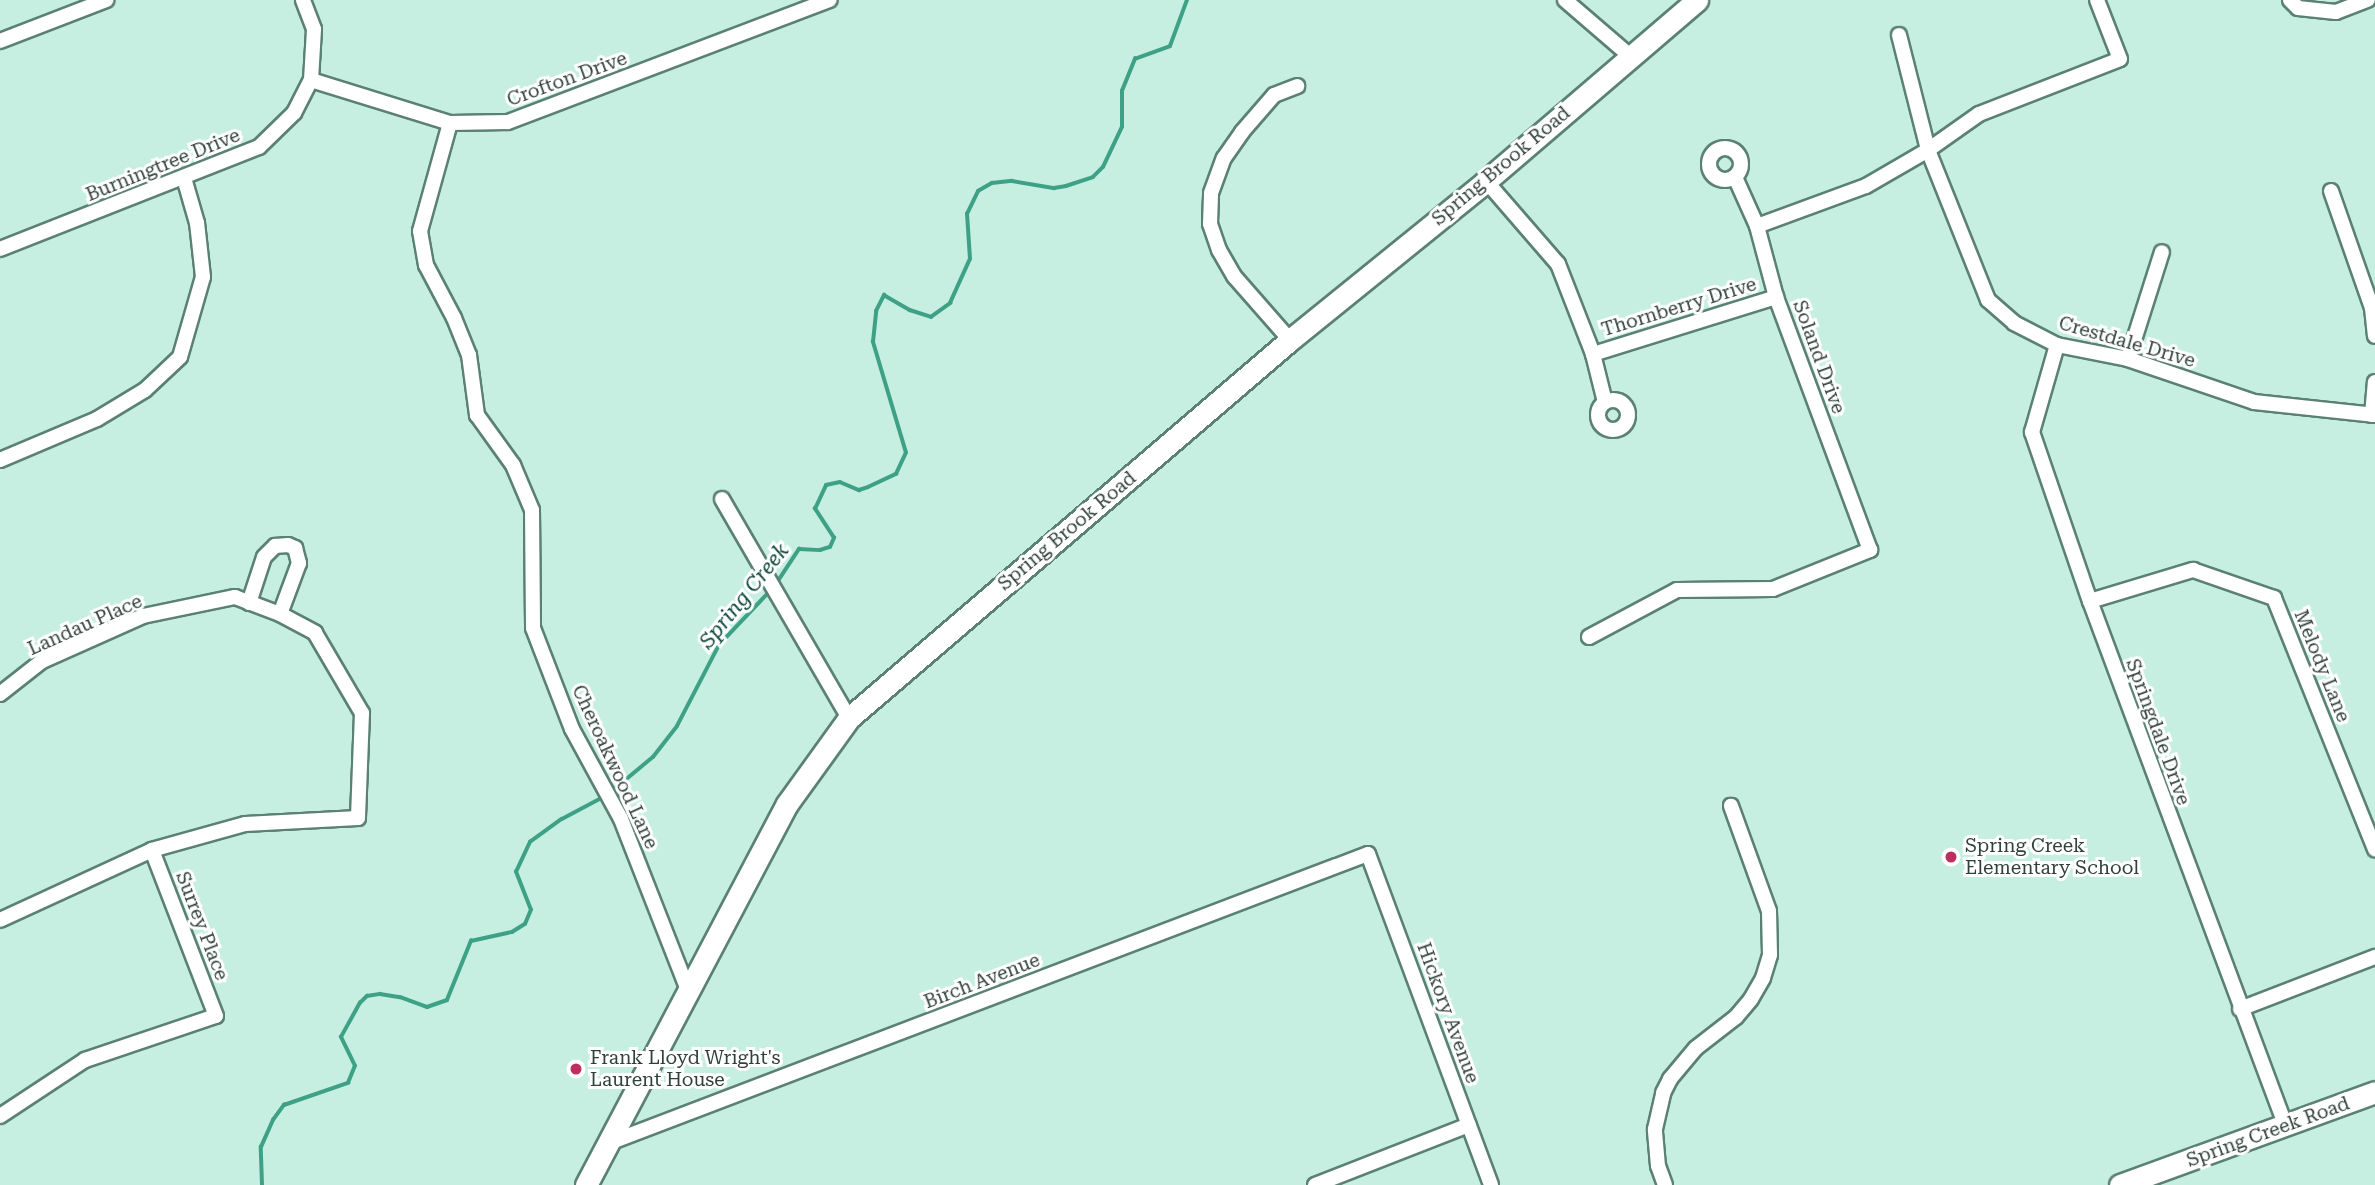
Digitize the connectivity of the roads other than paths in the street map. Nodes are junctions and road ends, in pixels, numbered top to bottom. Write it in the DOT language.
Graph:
graph roads {
  1 [pos="106,0"];
  2 [pos="303,0"];
  3 [pos="830,0"];
  4 [pos="1565,0"];
  5 [pos="1697,0"];
  6 [pos="2097,0"];
  7 [pos="2290,0"];
  8 [pos="2368,0"];
  9 [pos="1899,35"];
  10 [pos="0,41"];
  11 [pos="1630,56"];
  12 [pos="311,79"];
  13 [pos="1297,86"];
  14 [pos="450,123"];
  15 [pos="1928,150"];
  16 [pos="1735,177"];
  17 [pos="184,178"];
  18 [pos="1486,181"];
  19 [pos="2331,191"];
  20 [pos="1757,226"];
  21 [pos="0,249"];
  22 [pos="2162,252"];
  23 [pos="1776,297"];
  24 [pos="2375,336"];
  25 [pos="1290,340"];
  26 [pos="2057,345"];
  27 [pos="1594,354"];
  28 [pos="2128,359"];
  29 [pos="2375,382"];
  30 [pos="1605,402"];
  31 [pos="2373,415"];
  32 [pos="0,460"];
  33 [pos="722,499"];
  34 [pos="242,600"];
  35 [pos="2090,601"];
  36 [pos="280,614"];
  37 [pos="1589,637"];
  38 [pos="0,694"];
  39 [pos="849,718"];
  40 [pos="1731,806"];
  41 [pos="2375,849"];
  42 [pos="152,850"];
  43 [pos="1368,854"];
  44 [pos="0,920"];
  45 [pos="2375,957"];
  46 [pos="688,990"];
  47 [pos="2240,1009"];
  48 [pos="2375,1093"];
  49 [pos="0,1116"];
  50 [pos="1469,1125"];
  51 [pos="2286,1127"];
  52 [pos="609,1143"];
  53 [pos="586,1185"];
  54 [pos="1315,1185"];
  55 [pos="1491,1185"];
  56 [pos="1665,1185"];
  57 [pos="2120,1185"];
  1 -- 10 [label="street"];
  2 -- 12 [label="street"];
  3 -- 14 [label="street, Crofton Drive"];
  4 -- 11 [label="street"];
  5 -- 11 [label="street, Spring Brook Road"];
  6 -- 15 [label="street"];
  7 -- 8 [label="street"];
  9 -- 15 [label="street, Crestdale Drive"];
  11 -- 18 [label="street, Spring Brook Road"];
  12 -- 14 [label="street, Crofton Drive"];
  12 -- 17 [label="street, Burningtree Drive"];
  13 -- 25 [label="street"];
  14 -- 46 [label="street, Cheroakwood Lane"];
  15 -- 20 [label="street"];
  15 -- 26 [label="street, Crestdale Drive"];
  16 -- 20 [label="street, Soland Drive"];
  17 -- 21 [label="street, Burningtree Drive"];
  17 -- 32 [label="street"];
  18 -- 25 [label="street, Spring Brook Road"];
  18 -- 27 [label="street"];
  19 -- 24 [label="street"];
  20 -- 23 [label="street, Soland Drive"];
  22 -- 28 [label="street"];
  23 -- 27 [label="street, Thornberry Drive"];
  23 -- 37 [label="street, Soland Drive"];
  25 -- 39 [label="street, Spring Brook Road"];
  26 -- 28 [label="street, Crestdale Drive"];
  26 -- 35 [label="street, Springdale Drive"];
  27 -- 30 [label="street"];
  28 -- 31 [label="street, Crestdale Drive"];
  29 -- 31 [label="street"];
  33 -- 39 [label="street"];
  34 -- 36 [label="street"];
  34 -- 36 [label="street"];
  34 -- 38 [label="street, Landau Place"];
  35 -- 41 [label="street, Melody Lane"];
  35 -- 47 [label="street, Springdale Drive"];
  36 -- 42 [label="street"];
  39 -- 46 [label="street, Spring Brook Road"];
  40 -- 56 [label="street"];
  42 -- 44 [label="street"];
  42 -- 49 [label="street, Surrey Place"];
  43 -- 50 [label="street, Hickory Avenue"];
  43 -- 52 [label="street, Birch Avenue"];
  45 -- 47 [label="street"];
  46 -- 52 [label="street, Spring Brook Road"];
  47 -- 51 [label="street, Springdale Drive"];
  48 -- 51 [label="street, Spring Creek Road"];
  50 -- 54 [label="street"];
  50 -- 55 [label="street, Hickory Avenue"];
  51 -- 57 [label="street, Spring Creek Road"];
  52 -- 53 [label="street, Spring Brook Road"];
}
